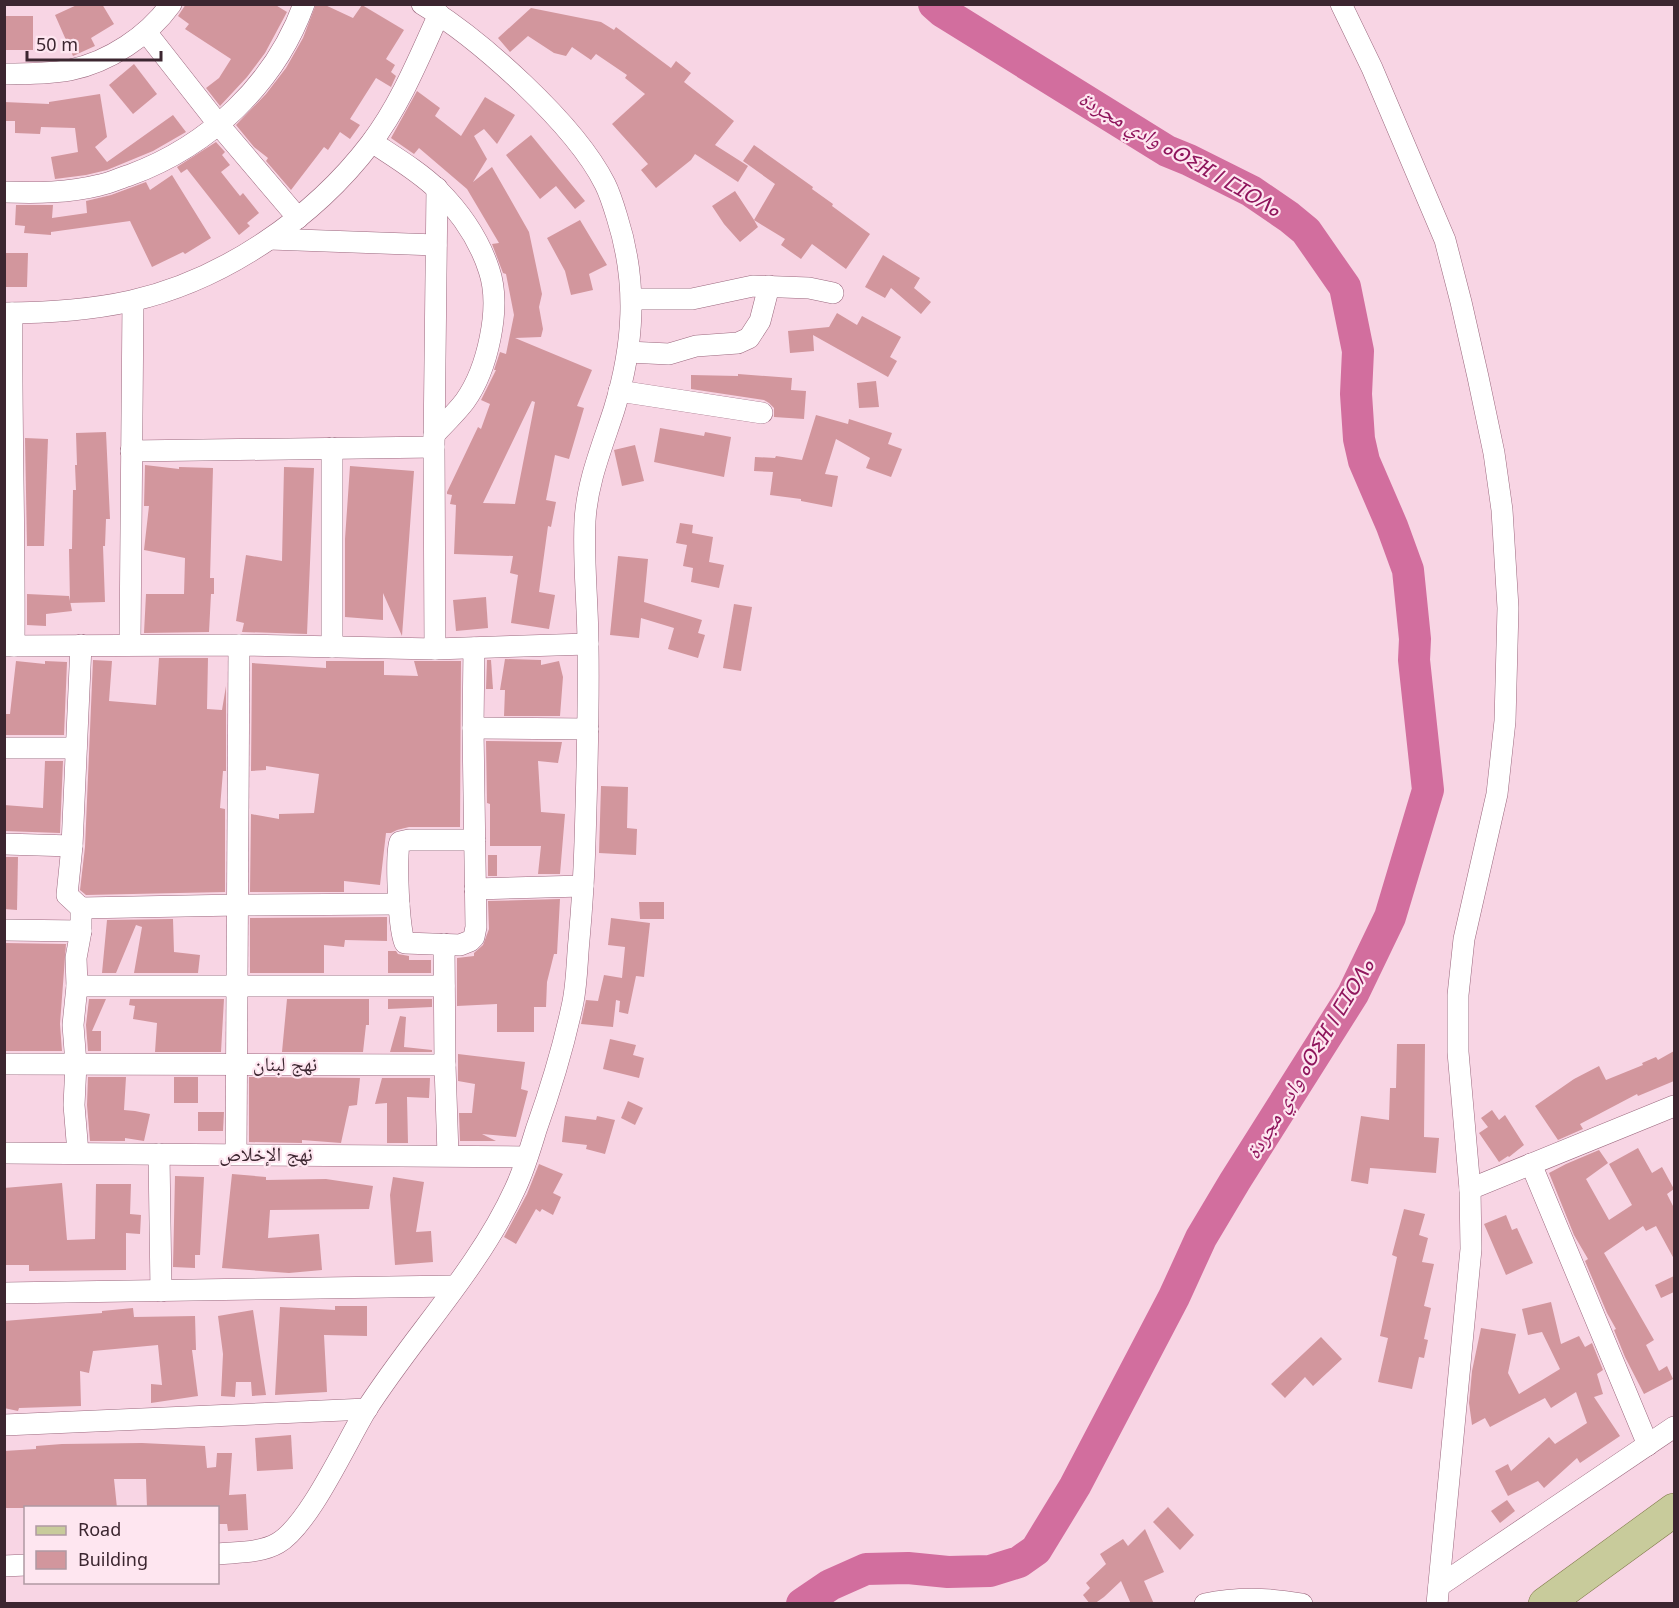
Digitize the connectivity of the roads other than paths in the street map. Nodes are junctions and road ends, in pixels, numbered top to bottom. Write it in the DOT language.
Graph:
graph roads {
  1 [pos="171,4"];
  2 [pos="304,4"];
  3 [pos="1341,4"];
  4 [pos="430,9"];
  5 [pos="146,32"];
  6 [pos="4,74"];
  7 [pos="219,125"];
  8 [pos="372,142"];
  9 [pos="437,188"];
  10 [pos="4,192"];
  11 [pos="298,218"];
  12 [pos="270,239"];
  13 [pos="436,245"];
  14 [pos="769,286"];
  15 [pos="833,293"];
  16 [pos="632,299"];
  17 [pos="133,301"];
  18 [pos="8,313"];
  19 [pos="628,352"];
  20 [pos="619,390"];
  21 [pos="762,413"];
  22 [pos="8,427"];
  23 [pos="434,441"];
  24 [pos="332,448"];
  25 [pos="131,451"];
  26 [pos="10,523"];
  27 [pos="130,644"];
  28 [pos="588,644"];
  29 [pos="81,645"];
  30 [pos="239,645"];
  31 [pos="9,646"];
  32 [pos="332,647"];
  33 [pos="474,648"];
  34 [pos="435,649"];
  35 [pos="473,728"];
  36 [pos="588,729"];
  37 [pos="4,748"];
  38 [pos="76,748"];
  39 [pos="474,840"];
  40 [pos="4,844"];
  41 [pos="72,846"];
  42 [pos="583,886"];
  43 [pos="475,889"];
  44 [pos="399,904"];
  45 [pos="238,905"];
  46 [pos="81,908"];
  47 [pos="4,930"];
  48 [pos="81,931"];
  49 [pos="444,944"];
  50 [pos="77,986"];
  51 [pos="444,986"];
  52 [pos="237,987"];
  53 [pos="4,1064"];
  54 [pos="76,1064"];
  55 [pos="237,1064"];
  56 [pos="445,1065"];
  57 [pos="1672,1112"];
  58 [pos="4,1153"];
  59 [pos="78,1153"];
  60 [pos="159,1154"];
  61 [pos="236,1154"];
  62 [pos="448,1155"];
  63 [pos="527,1157"];
  64 [pos="1531,1164"];
  65 [pos="1470,1189"];
  66 [pos="455,1286"];
  67 [pos="160,1291"];
  68 [pos="4,1293"];
  69 [pos="367,1409"];
  70 [pos="4,1425"];
  71 [pos="1674,1427"];
  72 [pos="1648,1445"];
  73 [pos="1674,1510"];
  74 [pos="219,1554"];
  75 [pos="24,1565"];
  76 [pos="4,1566"];
  77 [pos="1438,1595"];
  78 [pos="1562,1598"];
  79 [pos="1205,1604"];
  80 [pos="1302,1604"];
  1 -- 5 [label="street"];
  2 -- 7 [label="street"];
  3 -- 65 [label="street"];
  4 -- 8 [label="street"];
  4 -- 16 [label="street"];
  5 -- 6 [label="street"];
  5 -- 7 [label="street"];
  7 -- 10 [label="street"];
  7 -- 11 [label="street"];
  8 -- 9 [label="street"];
  8 -- 11 [label="street"];
  9 -- 13 [label="street"];
  9 -- 23 [label="street"];
  11 -- 12 [label="street"];
  12 -- 13 [label="street"];
  12 -- 17 [label="street"];
  13 -- 23 [label="street"];
  14 -- 15 [label="street"];
  14 -- 16 [label="street"];
  14 -- 19 [label="street"];
  16 -- 19 [label="street"];
  17 -- 18 [label="street"];
  17 -- 25 [label="street"];
  18 -- 22 [label="street"];
  19 -- 20 [label="street"];
  20 -- 21 [label="street"];
  20 -- 28 [label="street"];
  22 -- 26 [label="street"];
  23 -- 24 [label="street"];
  23 -- 34 [label="street"];
  24 -- 25 [label="street"];
  24 -- 32 [label="street"];
  25 -- 27 [label="street"];
  26 -- 31 [label="street"];
  27 -- 29 [label="street"];
  27 -- 30 [label="street"];
  28 -- 33 [label="street"];
  28 -- 36 [label="street"];
  29 -- 31 [label="street"];
  29 -- 38 [label="street"];
  30 -- 32 [label="street"];
  30 -- 45 [label="street"];
  32 -- 34 [label="street"];
  33 -- 34 [label="street"];
  33 -- 35 [label="street"];
  35 -- 36 [label="street"];
  35 -- 39 [label="street"];
  36 -- 42 [label="street"];
  37 -- 38 [label="street"];
  38 -- 41 [label="street"];
  39 -- 43 [label="street"];
  39 -- 44 [label="street"];
  40 -- 41 [label="street"];
  41 -- 46 [label="street"];
  42 -- 43 [label="street"];
  42 -- 63 [label="street"];
  43 -- 49 [label="street"];
  44 -- 45 [label="street"];
  44 -- 49 [label="street"];
  45 -- 46 [label="street"];
  45 -- 52 [label="street"];
  46 -- 48 [label="street"];
  47 -- 48 [label="street"];
  48 -- 50 [label="street"];
  49 -- 51 [label="street"];
  50 -- 52 [label="street"];
  50 -- 54 [label="street"];
  51 -- 52 [label="street"];
  51 -- 56 [label="street"];
  52 -- 55 [label="street"];
  53 -- 54 [label="street, نهج لبنان"];
  54 -- 55 [label="street, نهج لبنان"];
  54 -- 59 [label="street"];
  55 -- 56 [label="street, نهج لبنان"];
  55 -- 61 [label="street"];
  56 -- 62 [label="street"];
  57 -- 64 [label="street"];
  58 -- 59 [label="street, نهج الإخلاص"];
  59 -- 60 [label="street, نهج الإخلاص"];
  60 -- 61 [label="street, نهج الإخلاص"];
  60 -- 67 [label="street"];
  61 -- 62 [label="street, نهج الإخلاص"];
  62 -- 63 [label="street, نهج الإخلاص"];
  63 -- 66 [label="street"];
  64 -- 65 [label="street"];
  64 -- 72 [label="street"];
  65 -- 77 [label="street"];
  66 -- 67 [label="street"];
  66 -- 69 [label="street"];
  67 -- 68 [label="street"];
  69 -- 70 [label="street"];
  69 -- 74 [label="street"];
  71 -- 72 [label="street"];
  72 -- 77 [label="street"];
  73 -- 78 [label="main road"];
  75 -- 76 [label="street"];
  79 -- 80 [label="street"];
}
